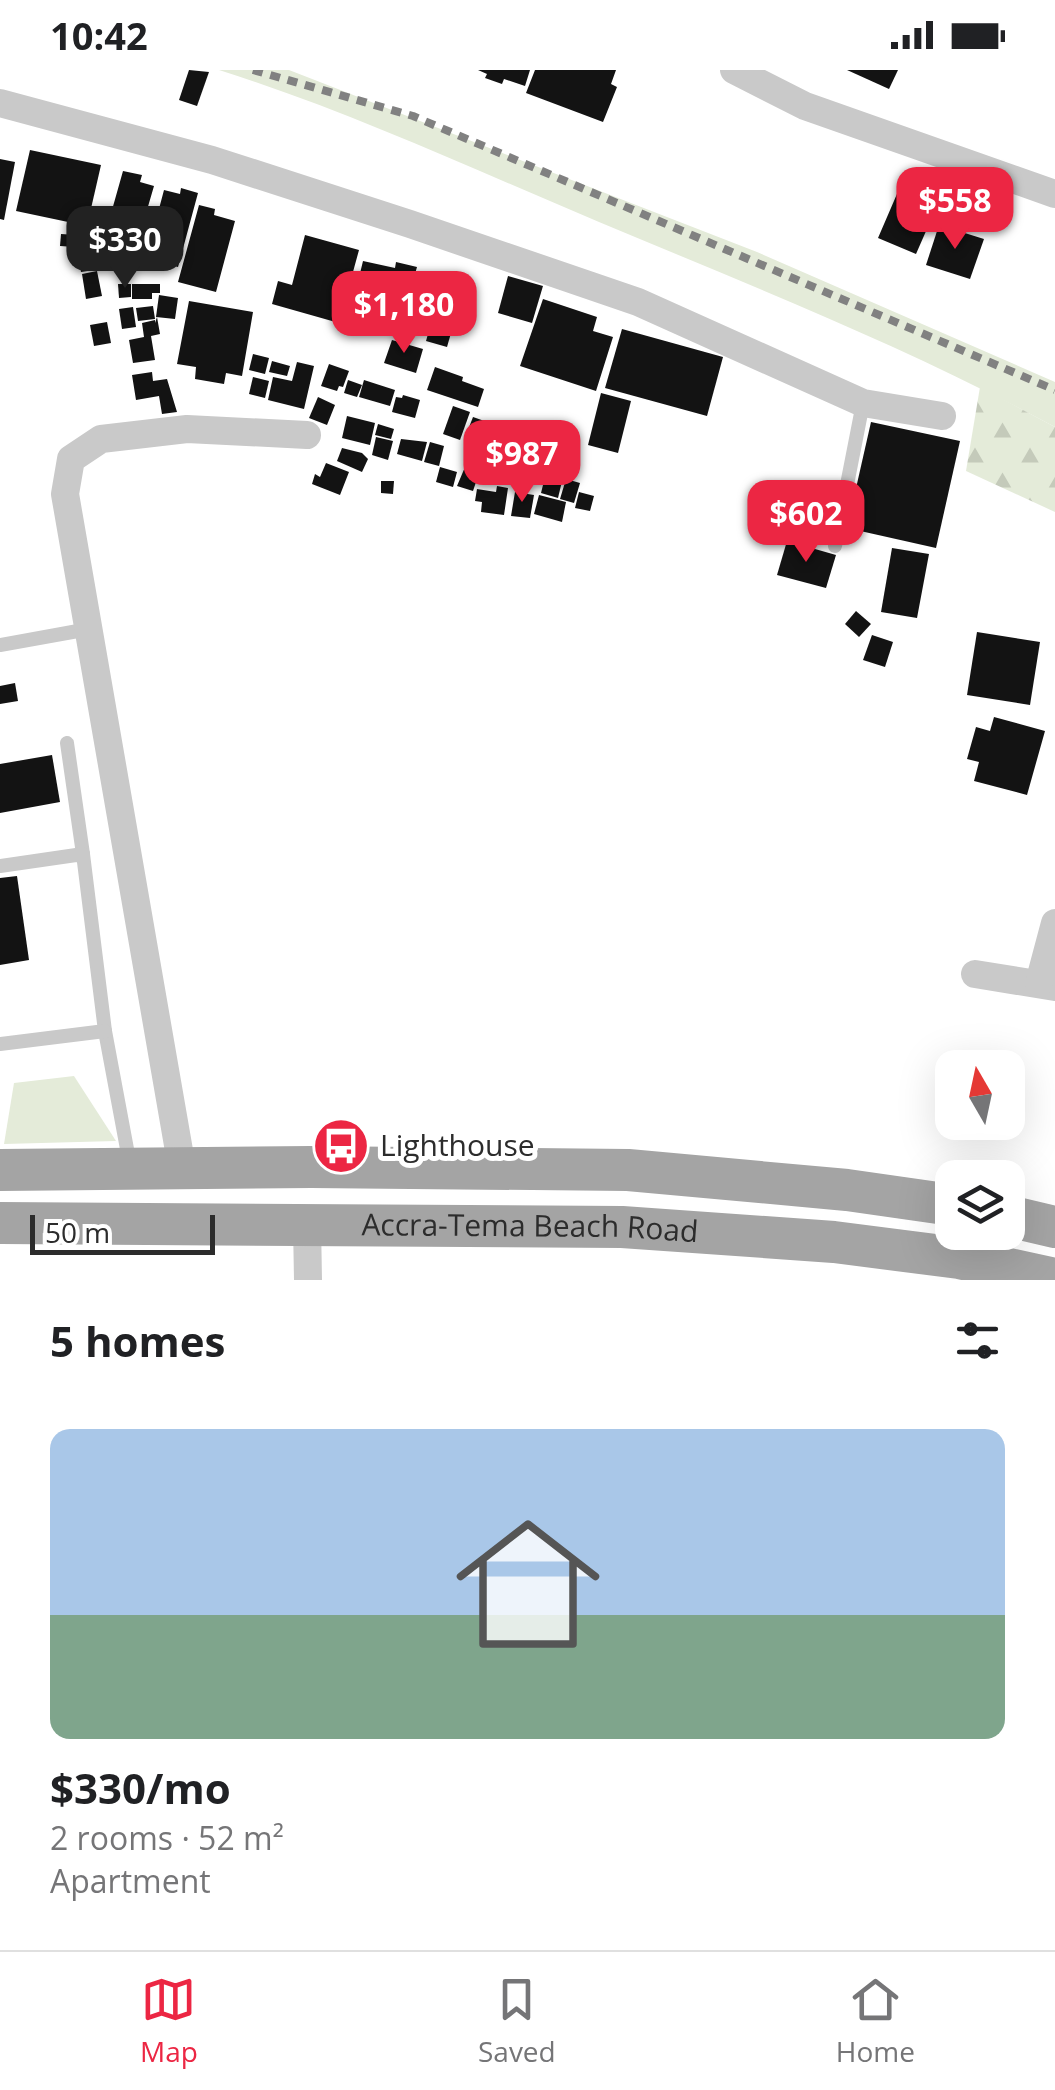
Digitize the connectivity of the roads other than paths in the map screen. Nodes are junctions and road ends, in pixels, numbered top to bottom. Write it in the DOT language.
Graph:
graph roads {
  1 [pos="734,70"];
  2 [pos="0,103"];
  3 [pos="1055,194"];
  4 [pos="864,404"];
  5 [pos="942,416"];
  6 [pos="307,435"];
  7 [pos="835,546"];
  8 [pos="89,630"];
  9 [pos="0,645"];
  10 [pos="67,744"];
  11 [pos="83,854"];
  12 [pos="0,866"];
  13 [pos="1055,923"];
  14 [pos="975,974"];
  15 [pos="1047,985"];
  16 [pos="106,1031"];
  17 [pos="0,1044"];
  18 [pos="182,1168"];
  19 [pos="131,1169"];
  20 [pos="0,1170"];
  21 [pos="935,1203"];
  22 [pos="1025,1220"];
  23 [pos="308,1222"];
  24 [pos="0,1223"];
  25 [pos="1055,1226"];
  26 [pos="1055,1279"];
  27 [pos="308,1280"];
  1 -- 3 [label="street"];
  2 -- 4 [label="street"];
  4 -- 5 [label="street"];
  4 -- 7 [label="lane"];
  6 -- 8 [label="street"];
  8 -- 9 [label="lane"];
  8 -- 18 [label="street"];
  10 -- 11 [label="lane"];
  11 -- 12 [label="lane"];
  11 -- 16 [label="lane"];
  13 -- 15 [label="street"];
  14 -- 15 [label="street"];
  16 -- 17 [label="lane"];
  16 -- 19 [label="lane"];
  18 -- 19 [label="main road, Accra-Tema Beach Road"];
  18 -- 21 [label="main road, Accra-Tema Beach Road"];
  19 -- 20 [label="main road, Accra-Tema Beach Road"];
  22 -- 25 [label="main road"];
  23 -- 24 [label="main road, Accra-Tema Beach Road"];
  23 -- 26 [label="main road, Accra-Tema Beach Road"];
  23 -- 27 [label="street"];
}
